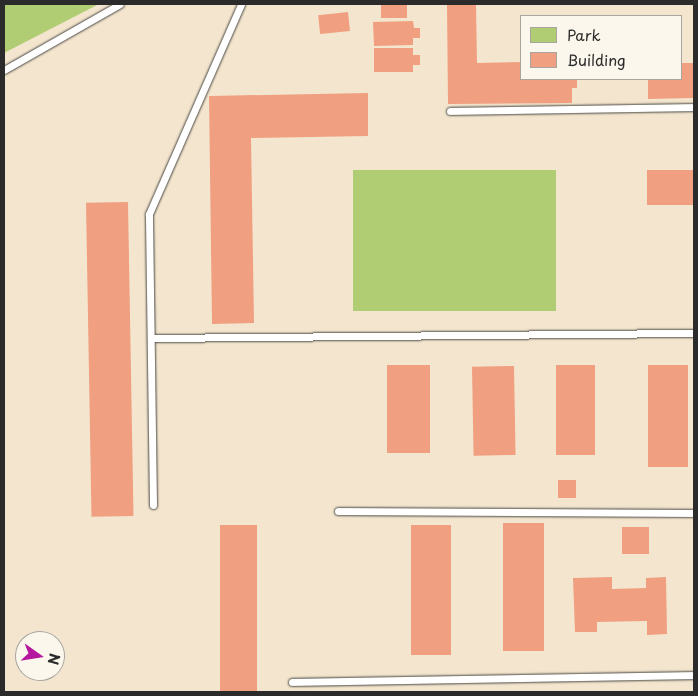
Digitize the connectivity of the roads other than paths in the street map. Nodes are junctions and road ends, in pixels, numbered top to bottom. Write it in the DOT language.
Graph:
graph roads {
  1 [pos="120,4"];
  2 [pos="241,4"];
  3 [pos="4,70"];
  4 [pos="694,107"];
  5 [pos="450,111"];
  6 [pos="694,333"];
  7 [pos="151,338"];
  8 [pos="153,504"];
  9 [pos="338,511"];
  10 [pos="694,513"];
  11 [pos="694,675"];
  12 [pos="292,682"];
  1 -- 3 [label="lane"];
  2 -- 7 [label="lane"];
  4 -- 5 [label="lane"];
  6 -- 7 [label="lane"];
  7 -- 8 [label="lane"];
  9 -- 10 [label="lane"];
  11 -- 12 [label="lane"];
}
